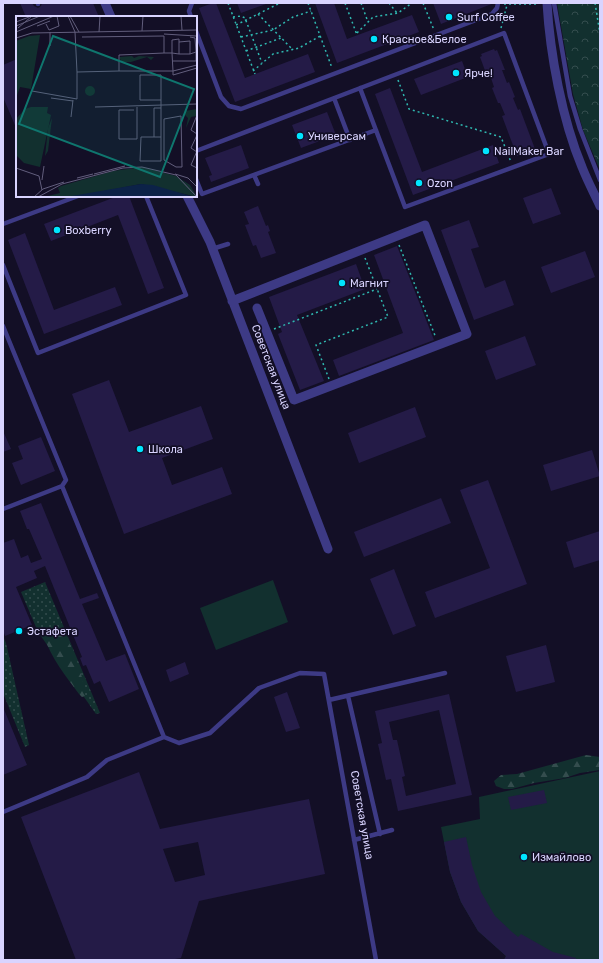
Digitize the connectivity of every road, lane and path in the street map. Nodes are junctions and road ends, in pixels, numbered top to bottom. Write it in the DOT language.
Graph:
graph roads {
  1 [pos="105,3"];
  2 [pos="192,3"];
  3 [pos="228,3"];
  4 [pos="280,3"];
  5 [pos="308,3"];
  6 [pos="345,3"];
  7 [pos="361,3"];
  8 [pos="389,3"];
  9 [pos="412,3"];
  10 [pos="424,3"];
  11 [pos="549,3"];
  12 [pos="595,3"];
  13 [pos="498,4"];
  14 [pos="508,4"];
  15 [pos="311,11"];
  16 [pos="397,13"];
  17 [pos="258,14"];
  18 [pos="111,16"];
  19 [pos="191,16"];
  20 [pos="233,17"];
  21 [pos="246,20"];
  22 [pos="368,22"];
  23 [pos="236,25"];
  24 [pos="273,30"];
  25 [pos="197,34"];
  26 [pos="252,34"];
  27 [pos="600,34"];
  28 [pos="436,35"];
  29 [pos="499,35"];
  30 [pos="320,36"];
  31 [pos="241,37"];
  32 [pos="281,38"];
  33 [pos="256,47"];
  34 [pos="293,50"];
  35 [pos="246,51"];
  36 [pos="262,63"];
  37 [pos="253,70"];
  38 [pos="334,73"];
  39 [pos="255,74"];
  40 [pos="396,74"];
  41 [pos="360,88"];
  42 [pos="334,98"];
  43 [pos="376,130"];
  44 [pos="350,140"];
  45 [pos="197,151"];
  46 [pos="513,168"];
  47 [pos="254,175"];
  48 [pos="600,180"];
  49 [pos="197,182"];
  50 [pos="258,184"];
  51 [pos="75,197"];
  52 [pos="146,197"];
  53 [pos="187,197"];
  54 [pos="600,206"];
  55 [pos="3,224"];
  56 [pos="396,236"];
  57 [pos="228,244"];
  58 [pos="212,249"];
  59 [pos="361,250"];
  60 [pos="3,265"];
  61 [pos="377,289"];
  62 [pos="232,300"];
  63 [pos="257,308"];
  64 [pos="3,326"];
  65 [pos="267,332"];
  66 [pos="439,345"];
  67 [pos="332,386"];
  68 [pos="62,486"];
  69 [pos="3,509"];
  70 [pos="328,549"];
  71 [pos="445,673"];
  72 [pos="348,696"];
  73 [pos="329,700"];
  74 [pos="164,737"];
  75 [pos="3,812"];
  76 [pos="392,830"];
  77 [pos="380,834"];
  78 [pos="354,840"];
  79 [pos="376,960"];
  1 -- 18 [label="street"];
  2 -- 19 [label="lane"];
  3 -- 20 [label="path"];
  4 -- 17 [label="path"];
  5 -- 15 [label="path"];
  6 -- 22 [label="path"];
  7 -- 22 [label="path"];
  8 -- 16 [label="path"];
  9 -- 16 [label="path"];
  10 -- 28 [label="path"];
  11 -- 14 [label="path"];
  11 -- 48 [label="lane"];
  11 -- 54 [label="street"];
  12 -- 27 [label="path"];
  13 -- 14 [label="path"];
  13 -- 28 [label="lane"];
  14 -- 29 [label="path"];
  15 -- 24 [label="path"];
  15 -- 30 [label="path"];
  16 -- 22 [label="path"];
  17 -- 21 [label="path"];
  17 -- 24 [label="path"];
  20 -- 21 [label="path"];
  20 -- 23 [label="path"];
  21 -- 23 [label="path"];
  21 -- 26 [label="path"];
  23 -- 31 [label="path"];
  24 -- 26 [label="path"];
  24 -- 32 [label="path"];
  25 -- 38 [label="lane"];
  26 -- 31 [label="path"];
  26 -- 33 [label="path"];
  28 -- 38 [label="lane"];
  29 -- 40 [label="lane"];
  29 -- 46 [label="lane"];
  30 -- 34 [label="path"];
  30 -- 38 [label="path"];
  31 -- 35 [label="path"];
  32 -- 33 [label="path"];
  32 -- 34 [label="path"];
  33 -- 35 [label="path"];
  33 -- 36 [label="path"];
  34 -- 36 [label="path"];
  35 -- 37 [label="path"];
  36 -- 37 [label="path"];
  37 -- 39 [label="path"];
  40 -- 41 [label="lane"];
  40 -- 46 [label="path"];
  41 -- 42 [label="lane"];
  41 -- 43 [label="lane"];
  42 -- 44 [label="lane"];
  42 -- 45 [label="lane"];
  43 -- 44 [label="lane"];
  43 -- 46 [label="lane"];
  44 -- 47 [label="lane"];
  47 -- 49 [label="lane"];
  47 -- 50 [label="lane"];
  51 -- 55 [label="lane"];
  52 -- 60 [label="lane"];
  53 -- 58 [label="street, Советская улица"];
  56 -- 59 [label="street"];
  56 -- 66 [label="path"];
  56 -- 66 [label="street"];
  57 -- 58 [label="lane"];
  58 -- 62 [label="street, Советская улица"];
  59 -- 61 [label="path"];
  59 -- 62 [label="street"];
  61 -- 65 [label="path"];
  61 -- 67 [label="path"];
  62 -- 70 [label="street, Советская улица"];
  63 -- 65 [label="street"];
  64 -- 68 [label="lane"];
  65 -- 67 [label="street"];
  66 -- 67 [label="street"];
  68 -- 69 [label="lane"];
  68 -- 74 [label="lane"];
  71 -- 72 [label="lane"];
  72 -- 73 [label="lane"];
  72 -- 77 [label="lane"];
  73 -- 74 [label="lane, Советская улица"];
  73 -- 78 [label="lane, Советская улица"];
  74 -- 75 [label="lane"];
  76 -- 77 [label="lane"];
  77 -- 78 [label="lane"];
  78 -- 79 [label="lane, Советская улица"];
}
